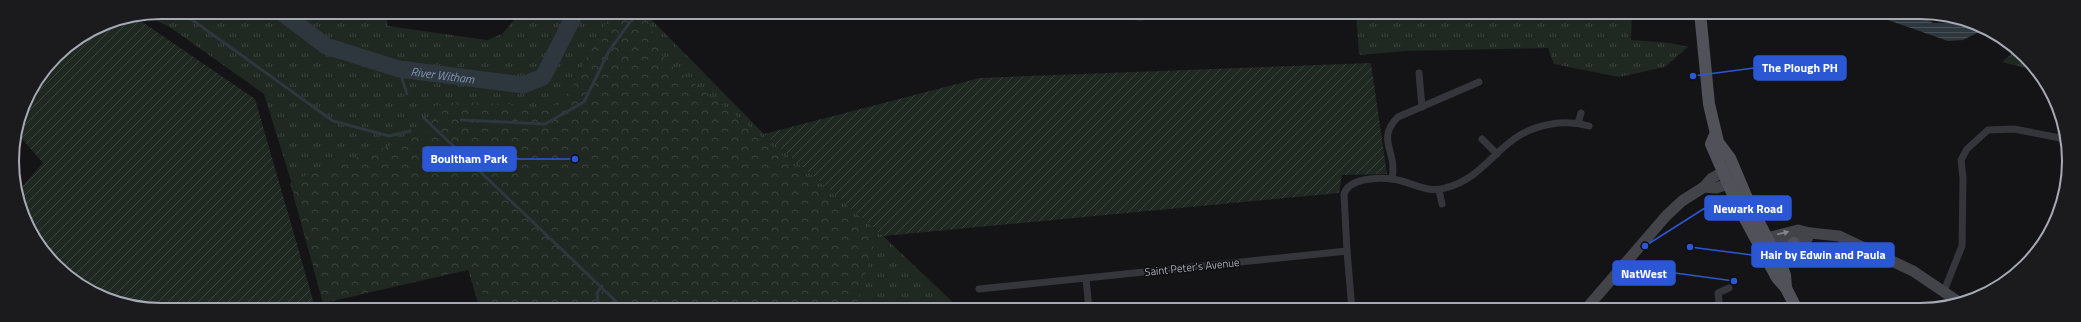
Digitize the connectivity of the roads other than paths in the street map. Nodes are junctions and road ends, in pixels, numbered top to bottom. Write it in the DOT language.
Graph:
graph roads {
  1 [pos="1701,19"];
  2 [pos="1419,73"];
  3 [pos="1479,82"];
  4 [pos="1422,107"];
  5 [pos="1581,112"];
  6 [pos="1578,123"];
  7 [pos="1589,126"];
  8 [pos="1716,134"];
  9 [pos="2060,138"];
  10 [pos="1482,139"];
  11 [pos="1497,154"];
  12 [pos="1734,166"];
  13 [pos="1722,172"];
  14 [pos="1392,179"];
  15 [pos="1740,180"];
  16 [pos="1728,184"];
  17 [pos="1704,187"];
  18 [pos="1439,190"];
  19 [pos="1442,204"];
  20 [pos="1810,233"];
  21 [pos="1764,242"];
  22 [pos="1794,243"];
  23 [pos="1347,251"];
  24 [pos="1779,261"];
  25 [pos="1086,278"];
  26 [pos="1729,288"];
  27 [pos="1786,288"];
  28 [pos="979,289"];
  29 [pos="1944,291"];
  30 [pos="1954,299"];
  31 [pos="1088,303"];
  32 [pos="1351,303"];
  33 [pos="1591,303"];
  34 [pos="1719,303"];
  35 [pos="1794,303"];
  1 -- 8 [label="main road"];
  2 -- 4 [label="street"];
  3 -- 4 [label="street"];
  4 -- 14 [label="street"];
  5 -- 6 [label="street"];
  6 -- 7 [label="street"];
  6 -- 11 [label="street"];
  8 -- 12 [label="main road"];
  8 -- 13 [label="main road"];
  9 -- 29 [label="street"];
  10 -- 11 [label="street"];
  11 -- 18 [label="street"];
  12 -- 13 [label="street"];
  12 -- 15 [label="main road"];
  13 -- 16 [label="main road"];
  13 -- 17 [label="street"];
  14 -- 18 [label="street"];
  14 -- 23 [label="street"];
  15 -- 16 [label="street"];
  15 -- 21 [label="main road"];
  16 -- 17 [label="street"];
  16 -- 21 [label="main road"];
  17 -- 33 [label="street"];
  18 -- 19 [label="street"];
  21 -- 20 [label="street, one-way"];
  20 -- 22 [label="street"];
  20 -- 29 [label="street"];
  21 -- 22 [label="street"];
  21 -- 24 [label="main road"];
  21 -- 27 [label="main road"];
  22 -- 24 [label="main road"];
  23 -- 25 [label="street, Saint Peter's Avenue"];
  23 -- 32 [label="street"];
  24 -- 27 [label="main road"];
  25 -- 28 [label="street, Saint Peter's Avenue"];
  25 -- 31 [label="street"];
  26 -- 34 [label="street"];
  27 -- 35 [label="main road"];
  29 -- 30 [label="street"];
}
